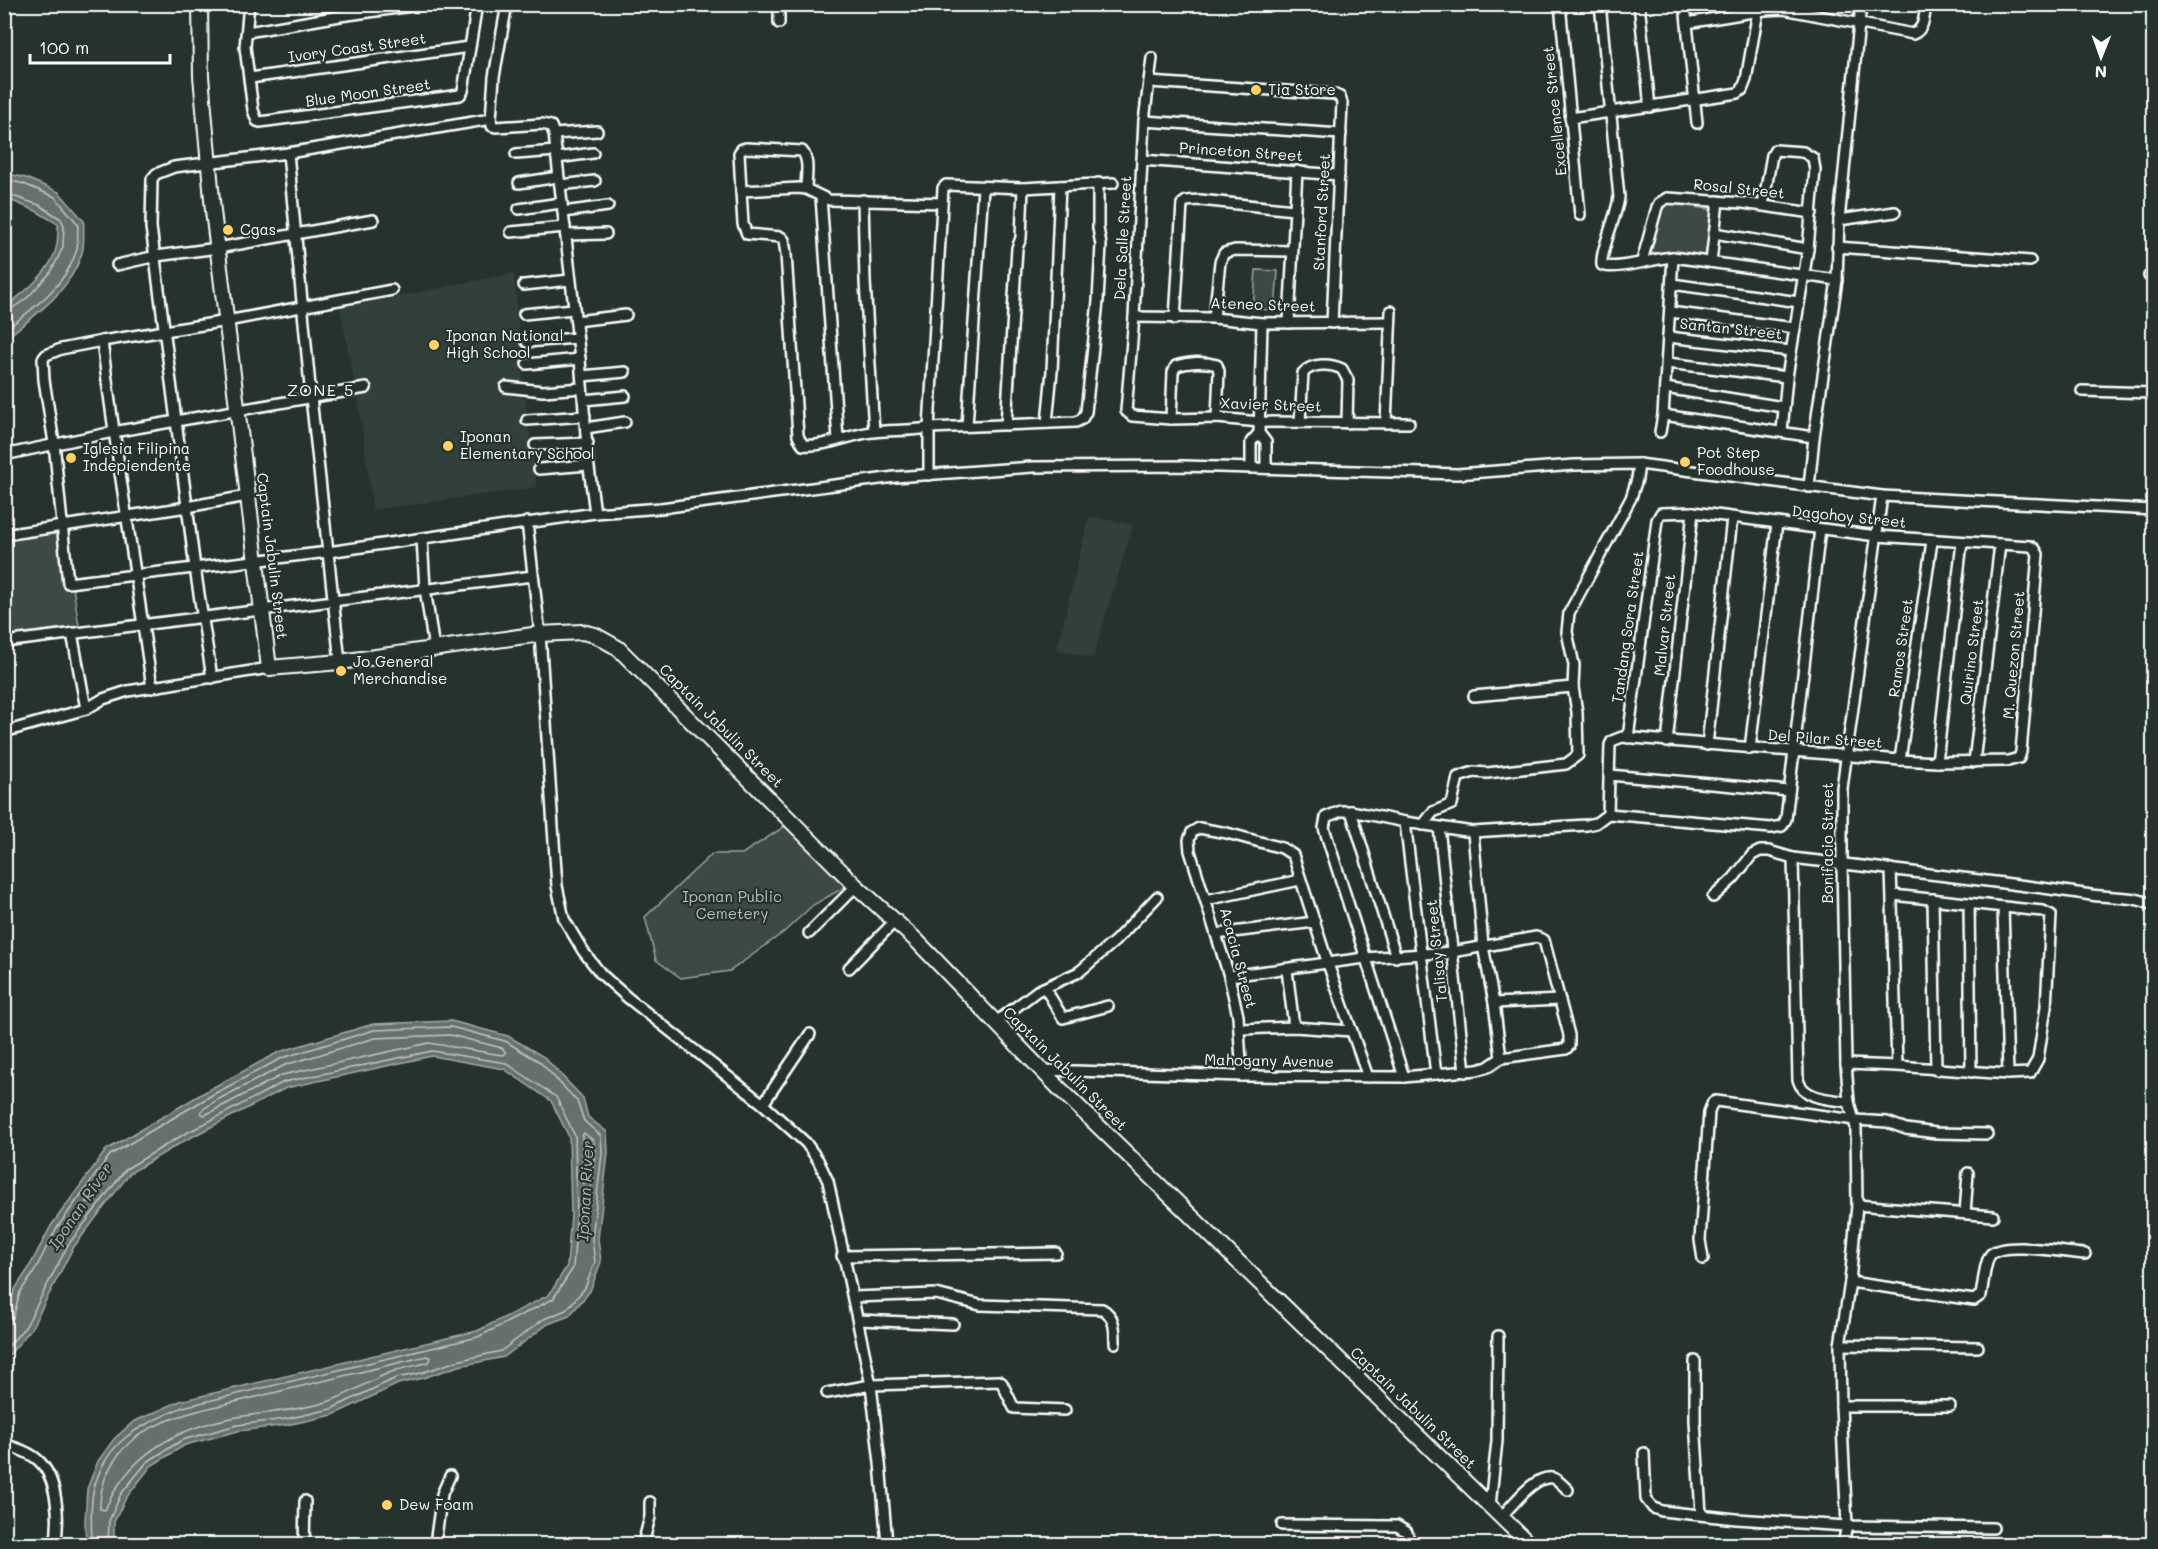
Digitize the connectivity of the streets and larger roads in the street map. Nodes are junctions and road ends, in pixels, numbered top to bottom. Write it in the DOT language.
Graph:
graph roads {
  1 [pos="200,4"];
  2 [pos="249,4"];
  3 [pos="427,4"];
  4 [pos="477,4"];
  5 [pos="507,4"];
  6 [pos="779,4"];
  7 [pos="1560,4"];
  8 [pos="1600,4"];
  9 [pos="1639,4"];
  10 [pos="1685,4"];
  11 [pos="1817,4"];
  12 [pos="1861,4"];
  13 [pos="1926,4"];
  14 [pos="1784,7"];
  15 [pos="1758,11"];
  16 [pos="1816,16"];
  17 [pos="779,23"];
  18 [pos="1687,23"];
  19 [pos="1858,24"];
  20 [pos="247,32"];
  21 [pos="469,47"];
  22 [pos="1152,58"];
  23 [pos="250,78"];
  24 [pos="1149,82"];
  25 [pos="1695,100"];
  26 [pos="1650,107"];
  27 [pos="1612,113"];
  28 [pos="1570,118"];
  29 [pos="491,119"];
  30 [pos="1144,121"];
  31 [pos="1697,123"];
  32 [pos="597,131"];
  33 [pos="554,134"];
  34 [pos="1341,134"];
  35 [pos="288,153"];
  36 [pos="593,153"];
  37 [pos="516,154"];
  38 [pos="556,155"];
  39 [pos="1142,160"];
  40 [pos="210,163"];
  41 [pos="1297,171"];
  42 [pos="1339,175"];
  43 [pos="559,181"];
  44 [pos="595,181"];
  45 [pos="519,183"];
  46 [pos="1098,183"];
  47 [pos="1113,183"];
  48 [pos="1060,186"];
  49 [pos="983,188"];
  50 [pos="806,189"];
  51 [pos="1023,189"];
  52 [pos="741,191"];
  53 [pos="821,197"];
  54 [pos="863,200"];
  55 [pos="1718,201"];
  56 [pos="942,203"];
  57 [pos="1763,205"];
  58 [pos="608,206"];
  59 [pos="562,207"];
  60 [pos="519,209"];
  61 [pos="1294,210"];
  62 [pos="1894,212"];
  63 [pos="1812,213"];
  64 [pos="1580,215"];
  65 [pos="1839,219"];
  66 [pos="373,220"];
  67 [pos="565,231"];
  68 [pos="511,232"];
  69 [pos="1714,233"];
  70 [pos="295,234"];
  71 [pos="606,234"];
  72 [pos="1837,246"];
  73 [pos="218,248"];
  74 [pos="1808,249"];
  75 [pos="1292,251"];
  76 [pos="156,256"];
  77 [pos="1673,258"];
  78 [pos="1642,261"];
  79 [pos="2030,261"];
  80 [pos="1711,262"];
  81 [pos="117,265"];
  82 [pos="1802,275"];
  83 [pos="570,280"];
  84 [pos="1837,280"];
  85 [pos="1672,284"];
  86 [pos="524,285"];
  87 [pos="392,290"];
  88 [pos="1799,302"];
  89 [pos="303,307"];
  90 [pos="573,309"];
  91 [pos="1391,311"];
  92 [pos="1670,312"];
  93 [pos="524,314"];
  94 [pos="626,315"];
  95 [pos="1134,317"];
  96 [pos="1214,318"];
  97 [pos="1175,319"];
  98 [pos="227,321"];
  99 [pos="576,321"];
  100 [pos="1332,322"];
  101 [pos="1390,322"];
  102 [pos="1262,323"];
  103 [pos="1288,323"];
  104 [pos="1795,328"];
  105 [pos="165,332"];
  106 [pos="1668,337"];
  107 [pos="577,338"];
  108 [pos="102,341"];
  109 [pos="527,342"];
  110 [pos="1791,351"];
  111 [pos="580,359"];
  112 [pos="1667,363"];
  113 [pos="526,364"];
  114 [pos="625,372"];
  115 [pos="582,375"];
  116 [pos="1787,377"];
  117 [pos="506,387"];
  118 [pos="366,388"];
  119 [pos="582,388"];
  120 [pos="1665,388"];
  121 [pos="2082,391"];
  122 [pos="2154,393"];
  123 [pos="625,396"];
  124 [pos="311,397"];
  125 [pos="584,400"];
  126 [pos="1783,407"];
  127 [pos="238,410"];
  128 [pos="1664,415"];
  129 [pos="585,416"];
  130 [pos="1132,416"];
  131 [pos="1217,418"];
  132 [pos="1171,419"];
  133 [pos="527,420"];
  134 [pos="177,421"];
  135 [pos="625,422"];
  136 [pos="1260,422"];
  137 [pos="1300,422"];
  138 [pos="1047,423"];
  139 [pos="1347,423"];
  140 [pos="1386,423"];
  141 [pos="1409,423"];
  142 [pos="1006,425"];
  143 [pos="967,426"];
  144 [pos="586,428"];
  145 [pos="928,428"];
  146 [pos="1782,431"];
  147 [pos="113,432"];
  148 [pos="874,432"];
  149 [pos="1259,432"];
  150 [pos="1660,432"];
  151 [pos="1814,437"];
  152 [pos="838,439"];
  153 [pos="54,443"];
  154 [pos="588,443"];
  155 [pos="535,445"];
  156 [pos="4,455"];
  157 [pos="1639,464"];
  158 [pos="588,465"];
  159 [pos="1251,467"];
  160 [pos="539,468"];
  161 [pos="1266,468"];
  162 [pos="929,475"];
  163 [pos="1809,487"];
  164 [pos="247,496"];
  165 [pos="1882,496"];
  166 [pos="187,507"];
  167 [pos="2154,510"];
  168 [pos="595,513"];
  169 [pos="1693,513"];
  170 [pos="126,516"];
  171 [pos="1732,518"];
  172 [pos="1657,520"];
  173 [pos="527,522"];
  174 [pos="1777,524"];
  175 [pos="62,526"];
  176 [pos="1820,529"];
  177 [pos="4,535"];
  178 [pos="1877,536"];
  179 [pos="422,538"];
  180 [pos="1932,541"];
  181 [pos="1962,542"];
  182 [pos="2000,544"];
  183 [pos="328,552"];
  184 [pos="2038,554"];
  185 [pos="255,561"];
  186 [pos="195,568"];
  187 [pos="136,574"];
  188 [pos="533,576"];
  189 [pos="425,588"];
  190 [pos="332,601"];
  191 [pos="262,609"];
  192 [pos="202,618"];
  193 [pos="143,624"];
  194 [pos="72,633"];
  195 [pos="540,634"];
  196 [pos="4,642"];
  197 [pos="434,649"];
  198 [pos="340,662"];
  199 [pos="269,668"];
  200 [pos="212,678"];
  201 [pos="1573,687"];
  202 [pos="152,688"];
  203 [pos="1474,696"];
  204 [pos="86,709"];
  205 [pos="4,732"];
  206 [pos="1628,738"];
  207 [pos="1667,742"];
  208 [pos="1707,745"];
  209 [pos="1750,749"];
  210 [pos="1794,752"];
  211 [pos="1846,756"];
  212 [pos="2019,758"];
  213 [pos="1900,760"];
  214 [pos="1937,762"];
  215 [pos="1974,762"];
  216 [pos="1609,775"];
  217 [pos="1789,791"];
  218 [pos="1351,811"];
  219 [pos="1608,814"];
  220 [pos="1406,822"];
  221 [pos="1422,825"];
  222 [pos="1439,827"];
  223 [pos="1473,832"];
  224 [pos="1793,858"];
  225 [pos="1842,864"];
  226 [pos="1891,869"];
  227 [pos="1300,880"];
  228 [pos="856,886"];
  229 [pos="1893,895"];
  230 [pos="1157,897"];
  231 [pos="1713,897"];
  232 [pos="1933,899"];
  233 [pos="1206,900"];
  234 [pos="1969,903"];
  235 [pos="2154,906"];
  236 [pos="2003,907"];
  237 [pos="896,921"];
  238 [pos="1315,922"];
  239 [pos="809,933"];
  240 [pos="1216,934"];
  241 [pos="1483,946"];
  242 [pos="1452,952"];
  243 [pos="1421,955"];
  244 [pos="1396,957"];
  245 [pos="1365,958"];
  246 [pos="1328,964"];
  247 [pos="849,968"];
  248 [pos="1287,969"];
  249 [pos="1229,976"];
  250 [pos="1045,988"];
  251 [pos="1560,1000"];
  252 [pos="1494,1003"];
  253 [pos="1108,1006"];
  254 [pos="996,1022"];
  255 [pos="1294,1027"];
  256 [pos="1240,1029"];
  257 [pos="1352,1031"];
  258 [pos="810,1034"];
  259 [pos="1498,1061"];
  260 [pos="1846,1064"];
  261 [pos="1897,1066"];
  262 [pos="1041,1070"];
  263 [pos="1936,1070"];
  264 [pos="1465,1072"];
  265 [pos="1971,1072"];
  266 [pos="1436,1074"];
  267 [pos="2008,1074"];
  268 [pos="1242,1076"];
  269 [pos="1368,1077"];
  270 [pos="1404,1077"];
  271 [pos="1849,1102"];
  272 [pos="762,1104"];
  273 [pos="1855,1120"];
  274 [pos="1987,1134"];
  275 [pos="1968,1173"];
  276 [pos="1857,1205"];
  277 [pos="1965,1213"];
  278 [pos="1993,1216"];
  279 [pos="1056,1253"];
  280 [pos="2085,1254"];
  281 [pos="843,1256"];
  282 [pos="1703,1259"];
  283 [pos="1850,1282"];
  284 [pos="853,1297"];
  285 [pos="858,1320"];
  286 [pos="953,1324"];
  287 [pos="1498,1336"];
  288 [pos="1115,1343"];
  289 [pos="1840,1345"];
  290 [pos="1978,1347"];
  291 [pos="1695,1361"];
  292 [pos="871,1384"];
  293 [pos="827,1393"];
  294 [pos="1841,1406"];
  295 [pos="1950,1406"];
  296 [pos="1065,1410"];
  297 [pos="4,1444"];
  298 [pos="1644,1453"];
  299 [pos="450,1476"];
  300 [pos="1568,1490"];
  301 [pos="305,1502"];
  302 [pos="650,1502"];
  303 [pos="1490,1505"];
  304 [pos="1701,1515"];
  305 [pos="1502,1516"];
  306 [pos="1282,1525"];
  307 [pos="1847,1526"];
  308 [pos="1993,1528"];
  309 [pos="55,1545"];
  310 [pos="304,1545"];
  311 [pos="435,1545"];
  312 [pos="644,1545"];
  313 [pos="887,1545"];
  314 [pos="1410,1545"];
  315 [pos="1530,1545"];
  316 [pos="1843,1545"];
  1 -- 40 [label="street, Captain Jabulin Street"];
  2 -- 20 [label="street"];
  3 -- 20 [label="street"];
  4 -- 21 [label="street"];
  5 -- 29 [label="street"];
  6 -- 17 [label="street"];
  7 -- 28 [label="street, Excellence Street"];
  8 -- 27 [label="street"];
  9 -- 26 [label="street"];
  10 -- 18 [label="street"];
  11 -- 16 [label="street"];
  12 -- 19 [label="street"];
  13 -- 19 [label="street"];
  14 -- 15 [label="street"];
  14 -- 16 [label="street"];
  15 -- 18 [label="street"];
  15 -- 25 [label="street"];
  16 -- 19 [label="street"];
  18 -- 25 [label="street"];
  19 -- 65 [label="street"];
  20 -- 23 [label="street"];
  21 -- 23 [label="street, Ivory Coast Street"];
  21 -- 23 [label="street, Blue Moon Street"];
  22 -- 24 [label="street, Dela Salle Street"];
  24 -- 30 [label="street, Dela Salle Street"];
  24 -- 34 [label="street, Stanford Street"];
  25 -- 26 [label="street"];
  25 -- 31 [label="street"];
  26 -- 27 [label="street"];
  27 -- 28 [label="street"];
  27 -- 78 [label="street"];
  28 -- 64 [label="street, Excellence Street"];
  29 -- 33 [label="street"];
  29 -- 35 [label="street"];
  30 -- 34 [label="street"];
  30 -- 39 [label="street, Dela Salle Street"];
  32 -- 33 [label="street"];
  33 -- 38 [label="street"];
  34 -- 42 [label="street, Stanford Street"];
  35 -- 40 [label="street"];
  35 -- 70 [label="street"];
  36 -- 38 [label="street"];
  37 -- 38 [label="street"];
  38 -- 43 [label="street"];
  39 -- 41 [label="street, Princeton Street"];
  39 -- 95 [label="street, Dela Salle Street"];
  40 -- 73 [label="street, Captain Jabulin Street"];
  40 -- 76 [label="street"];
  41 -- 42 [label="street, Princeton Street"];
  41 -- 61 [label="street"];
  42 -- 100 [label="street, Stanford Street"];
  43 -- 44 [label="street"];
  43 -- 45 [label="street"];
  43 -- 59 [label="street"];
  46 -- 47 [label="street"];
  46 -- 48 [label="street"];
  46 -- 138 [label="street"];
  48 -- 51 [label="street"];
  48 -- 138 [label="street"];
  49 -- 51 [label="street"];
  49 -- 56 [label="street"];
  49 -- 143 [label="street"];
  50 -- 52 [label="street"];
  50 -- 52 [label="street"];
  50 -- 53 [label="street"];
  51 -- 142 [label="street"];
  52 -- 152 [label="street"];
  53 -- 54 [label="street"];
  53 -- 152 [label="street"];
  54 -- 56 [label="street"];
  54 -- 148 [label="street"];
  55 -- 57 [label="street, Rosal Street"];
  55 -- 69 [label="street"];
  55 -- 78 [label="street, Rosal Street"];
  56 -- 145 [label="street"];
  57 -- 63 [label="street, Rosal Street"];
  57 -- 63 [label="street"];
  58 -- 59 [label="street"];
  59 -- 60 [label="street"];
  59 -- 67 [label="street"];
  61 -- 75 [label="street"];
  61 -- 97 [label="street"];
  62 -- 65 [label="street"];
  63 -- 74 [label="street"];
  65 -- 72 [label="street"];
  66 -- 70 [label="street"];
  67 -- 68 [label="street"];
  67 -- 71 [label="street"];
  67 -- 83 [label="street"];
  69 -- 74 [label="street"];
  69 -- 80 [label="street"];
  70 -- 73 [label="street"];
  70 -- 89 [label="street"];
  72 -- 79 [label="street"];
  72 -- 84 [label="street"];
  73 -- 76 [label="street"];
  73 -- 98 [label="street, Captain Jabulin Street"];
  74 -- 82 [label="street"];
  75 -- 96 [label="street"];
  75 -- 103 [label="street"];
  76 -- 81 [label="street"];
  76 -- 105 [label="street"];
  77 -- 78 [label="street"];
  77 -- 80 [label="street"];
  77 -- 85 [label="street"];
  80 -- 82 [label="street"];
  82 -- 84 [label="street"];
  82 -- 88 [label="street"];
  83 -- 86 [label="street"];
  83 -- 90 [label="street"];
  84 -- 151 [label="street"];
  85 -- 88 [label="street"];
  85 -- 92 [label="street"];
  87 -- 89 [label="street"];
  88 -- 104 [label="street"];
  89 -- 98 [label="street"];
  89 -- 124 [label="street"];
  90 -- 93 [label="street"];
  90 -- 99 [label="street"];
  91 -- 101 [label="street"];
  92 -- 104 [label="street"];
  92 -- 106 [label="street"];
  94 -- 99 [label="street"];
  95 -- 97 [label="street, Ateneo Street"];
  95 -- 130 [label="street, Dela Salle Street"];
  96 -- 97 [label="street, Ateneo Street"];
  96 -- 102 [label="street, Ateneo Street"];
  98 -- 105 [label="street"];
  98 -- 127 [label="street, Captain Jabulin Street"];
  99 -- 107 [label="street"];
  100 -- 101 [label="street, Ateneo Street"];
  100 -- 103 [label="street, Ateneo Street"];
  101 -- 140 [label="street"];
  102 -- 103 [label="street, Ateneo Street"];
  102 -- 136 [label="street"];
  104 -- 110 [label="street"];
  105 -- 108 [label="street"];
  105 -- 134 [label="street"];
  106 -- 110 [label="street, Santan Street"];
  106 -- 112 [label="street"];
  107 -- 109 [label="street"];
  107 -- 111 [label="street"];
  108 -- 147 [label="street"];
  108 -- 153 [label="street"];
  110 -- 116 [label="street"];
  111 -- 113 [label="street"];
  111 -- 115 [label="street"];
  112 -- 116 [label="street"];
  112 -- 120 [label="street"];
  114 -- 115 [label="street"];
  115 -- 119 [label="street"];
  116 -- 126 [label="street"];
  117 -- 119 [label="street"];
  118 -- 124 [label="street"];
  119 -- 125 [label="street"];
  120 -- 126 [label="street"];
  120 -- 128 [label="street"];
  121 -- 122 [label="street"];
  123 -- 125 [label="street"];
  124 -- 127 [label="street"];
  124 -- 183 [label="street"];
  125 -- 129 [label="street"];
  126 -- 146 [label="street"];
  127 -- 134 [label="street"];
  127 -- 164 [label="street, Captain Jabulin Street"];
  128 -- 146 [label="street"];
  128 -- 150 [label="street"];
  129 -- 133 [label="street"];
  129 -- 144 [label="street"];
  130 -- 132 [label="street, Xavier Street"];
  131 -- 132 [label="street, Xavier Street"];
  131 -- 132 [label="street"];
  131 -- 136 [label="street, Xavier Street"];
  134 -- 147 [label="street"];
  134 -- 166 [label="street"];
  135 -- 144 [label="street"];
  136 -- 137 [label="street, Xavier Street"];
  136 -- 149 [label="street"];
  137 -- 139 [label="street, Xavier Street"];
  137 -- 139 [label="street"];
  138 -- 142 [label="street"];
  139 -- 140 [label="street, Xavier Street"];
  140 -- 141 [label="street, Xavier Street"];
  142 -- 143 [label="street"];
  143 -- 145 [label="street"];
  144 -- 154 [label="street"];
  145 -- 148 [label="street"];
  145 -- 162 [label="street"];
  146 -- 151 [label="street"];
  147 -- 153 [label="street"];
  147 -- 170 [label="street"];
  148 -- 152 [label="street"];
  149 -- 159 [label="street"];
  149 -- 161 [label="street"];
  151 -- 163 [label="street"];
  153 -- 156 [label="street"];
  153 -- 175 [label="street"];
  154 -- 155 [label="street"];
  154 -- 158 [label="street"];
  157 -- 161 [label="street"];
  157 -- 163 [label="street"];
  157 -- 201 [label="street"];
  158 -- 160 [label="street"];
  158 -- 168 [label="street"];
  159 -- 161 [label="street"];
  159 -- 162 [label="street"];
  162 -- 168 [label="street"];
  163 -- 165 [label="street"];
  164 -- 166 [label="street"];
  164 -- 185 [label="street, Captain Jabulin Street"];
  165 -- 167 [label="street"];
  165 -- 178 [label="street, Bonifacio Street"];
  166 -- 170 [label="street"];
  166 -- 186 [label="street"];
  168 -- 173 [label="street"];
  169 -- 171 [label="street, Dagohoy Street"];
  169 -- 172 [label="street, Dagohoy Street"];
  169 -- 207 [label="street, Malvar Street"];
  170 -- 175 [label="street"];
  170 -- 187 [label="street"];
  171 -- 174 [label="street, Dagohoy Street"];
  171 -- 208 [label="street"];
  172 -- 206 [label="street, Tandang Sora Street"];
  173 -- 179 [label="street"];
  173 -- 188 [label="street"];
  174 -- 176 [label="street, Dagohoy Street"];
  174 -- 209 [label="street"];
  175 -- 177 [label="street"];
  175 -- 187 [label="street"];
  176 -- 178 [label="street, Dagohoy Street"];
  176 -- 210 [label="street"];
  178 -- 180 [label="street, Dagohoy Street"];
  178 -- 211 [label="street, Bonifacio Street"];
  179 -- 183 [label="street"];
  179 -- 189 [label="street"];
  180 -- 181 [label="street, Dagohoy Street"];
  180 -- 213 [label="street, Ramos Street"];
  181 -- 182 [label="street, Dagohoy Street"];
  181 -- 214 [label="street"];
  182 -- 184 [label="street, Dagohoy Street"];
  182 -- 215 [label="street, Quirino Street"];
  183 -- 185 [label="street"];
  183 -- 190 [label="street"];
  184 -- 212 [label="street, M. Quezon Street"];
  185 -- 186 [label="street"];
  185 -- 191 [label="street, Captain Jabulin Street"];
  186 -- 187 [label="street"];
  186 -- 192 [label="street"];
  187 -- 193 [label="street"];
  188 -- 189 [label="street"];
  188 -- 195 [label="street"];
  189 -- 190 [label="street"];
  189 -- 197 [label="street"];
  190 -- 191 [label="street"];
  190 -- 198 [label="street"];
  191 -- 192 [label="street"];
  191 -- 199 [label="street, Captain Jabulin Street"];
  192 -- 193 [label="street"];
  192 -- 200 [label="street"];
  193 -- 194 [label="street"];
  193 -- 202 [label="street"];
  194 -- 196 [label="street"];
  194 -- 204 [label="street"];
  195 -- 197 [label="street, Captain Jabulin Street"];
  195 -- 228 [label="street, Captain Jabulin Street"];
  195 -- 272 [label="street"];
  197 -- 198 [label="street, Captain Jabulin Street"];
  198 -- 199 [label="street, Captain Jabulin Street"];
  199 -- 200 [label="street"];
  200 -- 202 [label="street"];
  201 -- 203 [label="street"];
  201 -- 221 [label="street"];
  202 -- 204 [label="street"];
  204 -- 205 [label="street"];
  206 -- 207 [label="street, Del Pilar Street"];
  206 -- 216 [label="street"];
  207 -- 208 [label="street, Del Pilar Street"];
  208 -- 209 [label="street, Del Pilar Street"];
  209 -- 210 [label="street, Del Pilar Street"];
  210 -- 211 [label="street, Del Pilar Street"];
  210 -- 217 [label="street"];
  211 -- 213 [label="street, Del Pilar Street"];
  211 -- 225 [label="street, Bonifacio Street"];
  212 -- 215 [label="street, Del Pilar Street"];
  213 -- 214 [label="street, Del Pilar Street"];
  214 -- 215 [label="street, Del Pilar Street"];
  216 -- 217 [label="street"];
  216 -- 219 [label="street"];
  217 -- 219 [label="street"];
  218 -- 220 [label="street"];
  218 -- 244 [label="street"];
  218 -- 245 [label="street"];
  219 -- 223 [label="street"];
  220 -- 221 [label="street"];
  220 -- 243 [label="street"];
  221 -- 222 [label="street"];
  222 -- 223 [label="street"];
  222 -- 242 [label="street, Talisay Street"];
  223 -- 241 [label="street"];
  224 -- 225 [label="street"];
  224 -- 231 [label="street"];
  224 -- 271 [label="street"];
  225 -- 226 [label="street"];
  225 -- 260 [label="street, Bonifacio Street"];
  226 -- 229 [label="street"];
  226 -- 235 [label="street"];
  227 -- 233 [label="street"];
  227 -- 233 [label="street, Acacia Street"];
  227 -- 238 [label="street"];
  228 -- 237 [label="street, Captain Jabulin Street"];
  228 -- 239 [label="street"];
  229 -- 232 [label="street"];
  229 -- 261 [label="street"];
  230 -- 250 [label="street"];
  232 -- 234 [label="street"];
  232 -- 263 [label="street"];
  233 -- 240 [label="street, Acacia Street"];
  234 -- 236 [label="street"];
  234 -- 265 [label="street"];
  236 -- 267 [label="street"];
  236 -- 267 [label="street"];
  237 -- 247 [label="street"];
  237 -- 254 [label="street, Captain Jabulin Street"];
  238 -- 240 [label="street"];
  238 -- 246 [label="street"];
  240 -- 249 [label="street, Acacia Street"];
  241 -- 242 [label="street"];
  241 -- 251 [label="street"];
  241 -- 252 [label="street"];
  242 -- 243 [label="street"];
  242 -- 264 [label="street, Talisay Street"];
  243 -- 244 [label="street"];
  243 -- 266 [label="street"];
  244 -- 245 [label="street"];
  245 -- 246 [label="street"];
  245 -- 270 [label="street"];
  246 -- 248 [label="street"];
  246 -- 257 [label="street"];
  248 -- 249 [label="street"];
  248 -- 255 [label="street"];
  249 -- 256 [label="street, Acacia Street"];
  250 -- 253 [label="street"];
  250 -- 254 [label="street"];
  251 -- 252 [label="street"];
  251 -- 259 [label="street, Mahogany Avenue"];
  252 -- 259 [label="street"];
  254 -- 262 [label="street, Captain Jabulin Street"];
  255 -- 256 [label="street"];
  255 -- 257 [label="street"];
  256 -- 268 [label="street, Acacia Street"];
  257 -- 269 [label="street"];
  258 -- 272 [label="street"];
  259 -- 264 [label="street, Mahogany Avenue"];
  260 -- 261 [label="street"];
  260 -- 271 [label="street, Bonifacio Street"];
  261 -- 263 [label="street"];
  262 -- 268 [label="street, Mahogany Avenue"];
  262 -- 303 [label="street, Captain Jabulin Street"];
  263 -- 265 [label="street"];
  264 -- 266 [label="street, Mahogany Avenue"];
  265 -- 267 [label="street"];
  266 -- 270 [label="street, Mahogany Avenue"];
  268 -- 269 [label="street, Mahogany Avenue"];
  269 -- 270 [label="street, Mahogany Avenue"];
  271 -- 273 [label="street, Bonifacio Street"];
  272 -- 281 [label="street"];
  273 -- 274 [label="street"];
  273 -- 276 [label="street, Bonifacio Street"];
  273 -- 282 [label="street"];
  275 -- 277 [label="street"];
  276 -- 277 [label="street"];
  276 -- 283 [label="street, Bonifacio Street"];
  277 -- 278 [label="street"];
  279 -- 281 [label="street"];
  280 -- 283 [label="street"];
  281 -- 284 [label="street"];
  283 -- 289 [label="street, Bonifacio Street"];
  284 -- 285 [label="street"];
  284 -- 288 [label="street"];
  285 -- 286 [label="street"];
  285 -- 292 [label="street"];
  287 -- 303 [label="street"];
  289 -- 290 [label="street"];
  289 -- 294 [label="street, Bonifacio Street"];
  291 -- 304 [label="street"];
  292 -- 293 [label="street"];
  292 -- 296 [label="street"];
  292 -- 313 [label="street"];
  294 -- 295 [label="street"];
  294 -- 307 [label="street, Bonifacio Street"];
  297 -- 309 [label="street"];
  298 -- 304 [label="street"];
  299 -- 311 [label="street"];
  300 -- 305 [label="street"];
  301 -- 310 [label="street"];
  302 -- 312 [label="street"];
  303 -- 305 [label="street, Captain Jabulin Street"];
  304 -- 307 [label="street"];
  305 -- 315 [label="street, Captain Jabulin Street"];
  306 -- 314 [label="street"];
  307 -- 308 [label="street"];
  307 -- 316 [label="street, Bonifacio Street"];
}
